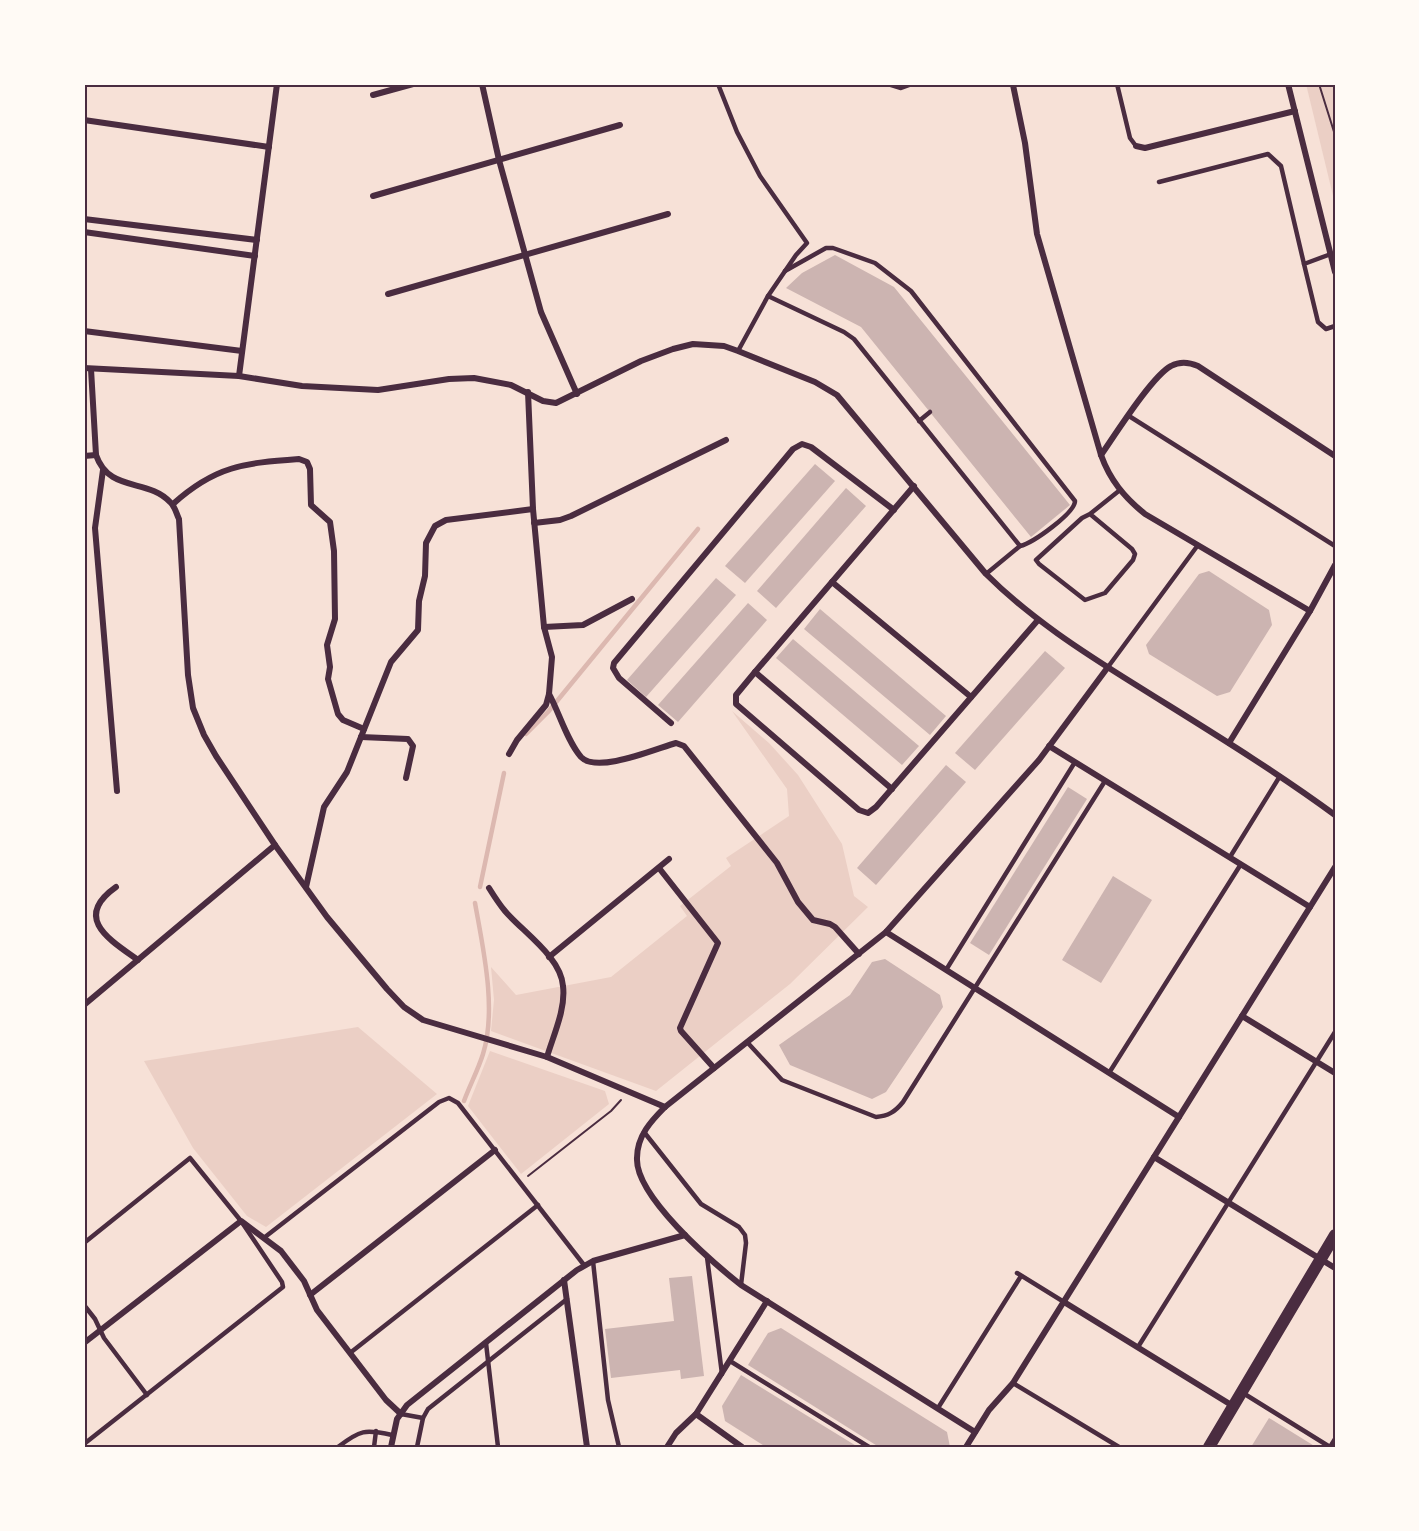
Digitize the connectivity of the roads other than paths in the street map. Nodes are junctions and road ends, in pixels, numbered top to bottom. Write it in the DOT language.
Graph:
graph roads {
  1 [pos="277,84"];
  2 [pos="414,84"];
  3 [pos="482,84"];
  4 [pos="718,84"];
  5 [pos="888,84"];
  6 [pos="912,84"];
  7 [pos="1013,84"];
  8 [pos="1117,84"];
  9 [pos="1288,84"];
  10 [pos="373,95"];
  11 [pos="1295,111"];
  12 [pos="84,120"];
  13 [pos="620,125"];
  14 [pos="1136,146"];
  15 [pos="269,147"];
  16 [pos="499,160"];
  17 [pos="1159,182"];
  18 [pos="374,196"];
  19 [pos="668,214"];
  20 [pos="84,219"];
  21 [pos="84,232"];
  22 [pos="257,240"];
  23 [pos="1330,254"];
  24 [pos="525,255"];
  25 [pos="255,256"];
  26 [pos="1304,264"];
  27 [pos="785,271"];
  28 [pos="1335,272"];
  29 [pos="388,294"];
  30 [pos="768,296"];
  31 [pos="1335,326"];
  32 [pos="84,331"];
  33 [pos="242,351"];
  34 [pos="738,351"];
  35 [pos="87,368"];
  36 [pos="976,374"];
  37 [pos="239,376"];
  38 [pos="969,380"];
  39 [pos="528,392"];
  40 [pos="577,394"];
  41 [pos="930,412"];
  42 [pos="1129,416"];
  43 [pos="920,421"];
  44 [pos="726,440"];
  45 [pos="96,455"];
  46 [pos="1101,455"];
  47 [pos="84,456"];
  48 [pos="1335,456"];
  49 [pos="103,470"];
  50 [pos="914,486"];
  51 [pos="1120,490"];
  52 [pos="173,504"];
  53 [pos="533,509"];
  54 [pos="894,510"];
  55 [pos="1090,514"];
  56 [pos="534,523"];
  57 [pos="1198,545"];
  58 [pos="1020,546"];
  59 [pos="1335,546"];
  60 [pos="1335,565"];
  61 [pos="986,574"];
  62 [pos="832,582"];
  63 [pos="632,599"];
  64 [pos="1310,611"];
  65 [pos="1038,620"];
  66 [pos="544,627"];
  67 [pos="1108,667"];
  68 [pos="755,672"];
  69 [pos="550,696"];
  70 [pos="971,697"];
  71 [pos="671,723"];
  72 [pos="364,729"];
  73 [pos="361,737"];
  74 [pos="1229,743"];
  75 [pos="1049,746"];
  76 [pos="508,754"];
  77 [pos="1075,762"];
  78 [pos="1280,776"];
  79 [pos="406,778"];
  80 [pos="1105,781"];
  81 [pos="892,789"];
  82 [pos="117,791"];
  83 [pos="1335,815"];
  84 [pos="275,845"];
  85 [pos="1230,857"];
  86 [pos="669,859"];
  87 [pos="1240,864"];
  88 [pos="1335,867"];
  89 [pos="658,868"];
  90 [pos="116,887"];
  91 [pos="306,887"];
  92 [pos="489,888"];
  93 [pos="1310,907"];
  94 [pos="886,932"];
  95 [pos="859,954"];
  96 [pos="549,957"];
  97 [pos="138,960"];
  98 [pos="946,970"];
  99 [pos="975,988"];
  100 [pos="84,1005"];
  101 [pos="1242,1016"];
  102 [pos="1335,1032"];
  103 [pos="747,1042"];
  104 [pos="547,1058"];
  105 [pos="1317,1062"];
  106 [pos="714,1068"];
  107 [pos="1110,1073"];
  108 [pos="1335,1073"];
  109 [pos="665,1107"];
  110 [pos="1179,1117"];
  111 [pos="644,1132"];
  112 [pos="495,1150"];
  113 [pos="1154,1157"];
  114 [pos="1228,1202"];
  115 [pos="537,1205"];
  116 [pos="241,1221"];
  117 [pos="685,1235"];
  118 [pos="1335,1235"];
  119 [pos="265,1238"];
  120 [pos="84,1243"];
  121 [pos="707,1257"];
  122 [pos="1320,1259"];
  123 [pos="593,1261"];
  124 [pos="585,1265"];
  125 [pos="1335,1268"];
  126 [pos="564,1280"];
  127 [pos="741,1285"];
  128 [pos="310,1295"];
  129 [pos="567,1299"];
  130 [pos="767,1301"];
  131 [pos="1064,1302"];
  132 [pos="84,1305"];
  133 [pos="100,1330"];
  134 [pos="84,1343"];
  135 [pos="486,1343"];
  136 [pos="1138,1347"];
  137 [pos="350,1353"];
  138 [pos="730,1360"];
  139 [pos="488,1362"];
  140 [pos="722,1374"];
  141 [pos="1013,1383"];
  142 [pos="1242,1392"];
  143 [pos="147,1395"];
  144 [pos="1233,1406"];
  145 [pos="938,1408"];
  146 [pos="696,1413"];
  147 [pos="401,1414"];
  148 [pos="423,1418"];
  149 [pos="376,1431"];
  150 [pos="975,1432"];
  151 [pos="392,1435"];
  152 [pos="1335,1439"];
  153 [pos="84,1444"];
  154 [pos="338,1447"];
  155 [pos="374,1447"];
  156 [pos="391,1447"];
  157 [pos="417,1447"];
  158 [pos="498,1447"];
  159 [pos="587,1447"];
  160 [pos="619,1447"];
  161 [pos="667,1447"];
  162 [pos="742,1447"];
  163 [pos="869,1447"];
  164 [pos="966,1447"];
  165 [pos="1119,1447"];
  166 [pos="1209,1447"];
  167 [pos="1330,1447"];
  1 -- 15 [label="street"];
  2 -- 10 [label="street"];
  3 -- 16 [label="street"];
  4 -- 27 [label="lane"];
  5 -- 6 [label="lane"];
  7 -- 46 [label="street"];
  8 -- 14 [label="lane"];
  9 -- 11 [label="street"];
  11 -- 14 [label="street"];
  11 -- 23 [label="street"];
  12 -- 15 [label="street"];
  13 -- 16 [label="street"];
  15 -- 22 [label="street"];
  16 -- 18 [label="street"];
  16 -- 24 [label="street"];
  17 -- 26 [label="lane"];
  19 -- 24 [label="street"];
  20 -- 22 [label="street"];
  21 -- 25 [label="street"];
  22 -- 25 [label="street"];
  23 -- 26 [label="lane"];
  23 -- 28 [label="street"];
  24 -- 29 [label="street"];
  24 -- 40 [label="street"];
  25 -- 33 [label="street"];
  26 -- 31 [label="lane"];
  27 -- 30 [label="lane"];
  27 -- 36 [label="lane"];
  30 -- 34 [label="lane"];
  30 -- 43 [label="lane"];
  32 -- 33 [label="street"];
  33 -- 37 [label="street"];
  34 -- 40 [label="street"];
  34 -- 50 [label="street"];
  35 -- 37 [label="street"];
  35 -- 45 [label="street"];
  36 -- 38 [label="lane"];
  36 -- 58 [label="lane"];
  37 -- 39 [label="street"];
  39 -- 40 [label="street"];
  39 -- 53 [label="street"];
  41 -- 43 [label="lane"];
  42 -- 46 [label="street"];
  42 -- 48 [label="street"];
  42 -- 59 [label="lane"];
  43 -- 58 [label="lane"];
  44 -- 56 [label="street"];
  45 -- 47 [label="street"];
  45 -- 49 [label="street"];
  46 -- 51 [label="street"];
  49 -- 52 [label="street"];
  49 -- 82 [label="street"];
  50 -- 54 [label="street"];
  50 -- 61 [label="street"];
  51 -- 55 [label="lane"];
  51 -- 57 [label="street"];
  52 -- 72 [label="street"];
  52 -- 84 [label="street"];
  53 -- 56 [label="street"];
  53 -- 72 [label="street"];
  54 -- 62 [label="street"];
  54 -- 71 [label="street"];
  55 -- 55 [label="lane"];
  56 -- 66 [label="street"];
  57 -- 64 [label="street"];
  57 -- 67 [label="lane"];
  58 -- 61 [label="lane"];
  60 -- 64 [label="street"];
  61 -- 65 [label="street"];
  62 -- 68 [label="street"];
  62 -- 70 [label="street"];
  63 -- 66 [label="street"];
  64 -- 74 [label="street"];
  65 -- 67 [label="street"];
  65 -- 70 [label="street"];
  66 -- 69 [label="street"];
  67 -- 74 [label="street"];
  67 -- 75 [label="street"];
  68 -- 81 [label="street"];
  68 -- 81 [label="street"];
  69 -- 76 [label="street"];
  69 -- 95 [label="street"];
  70 -- 81 [label="street"];
  72 -- 73 [label="street"];
  73 -- 79 [label="street"];
  73 -- 91 [label="street"];
  74 -- 78 [label="street"];
  75 -- 77 [label="street"];
  75 -- 94 [label="street"];
  77 -- 80 [label="street"];
  77 -- 98 [label="lane"];
  78 -- 83 [label="street"];
  78 -- 85 [label="lane"];
  80 -- 85 [label="street"];
  80 -- 99 [label="lane"];
  84 -- 91 [label="street"];
  84 -- 97 [label="street"];
  85 -- 87 [label="street"];
  86 -- 89 [label="street"];
  87 -- 93 [label="street"];
  87 -- 107 [label="lane"];
  88 -- 93 [label="street"];
  89 -- 96 [label="street"];
  89 -- 106 [label="street"];
  90 -- 97 [label="street"];
  91 -- 104 [label="street"];
  92 -- 96 [label="street"];
  93 -- 101 [label="street"];
  94 -- 95 [label="street"];
  94 -- 98 [label="street"];
  95 -- 103 [label="street"];
  96 -- 104 [label="street"];
  97 -- 100 [label="street"];
  98 -- 99 [label="street"];
  99 -- 103 [label="lane"];
  99 -- 107 [label="street"];
  101 -- 105 [label="street"];
  101 -- 110 [label="street"];
  102 -- 105 [label="lane"];
  103 -- 106 [label="street"];
  104 -- 109 [label="street"];
  105 -- 108 [label="street"];
  105 -- 114 [label="lane"];
  106 -- 109 [label="street"];
  107 -- 110 [label="street"];
  109 -- 111 [label="street"];
  110 -- 113 [label="street"];
  111 -- 117 [label="street"];
  111 -- 127 [label="lane"];
  112 -- 115 [label="lane"];
  112 -- 119 [label="lane"];
  112 -- 128 [label="street"];
  113 -- 114 [label="street"];
  113 -- 131 [label="street"];
  114 -- 122 [label="street"];
  114 -- 136 [label="lane"];
  115 -- 124 [label="lane"];
  115 -- 137 [label="lane"];
  116 -- 119 [label="street"];
  116 -- 120 [label="lane"];
  116 -- 133 [label="street"];
  116 -- 143 [label="lane"];
  117 -- 121 [label="street"];
  117 -- 123 [label="street"];
  118 -- 122 [label="main road"];
  119 -- 128 [label="street"];
  121 -- 127 [label="street"];
  121 -- 140 [label="lane"];
  122 -- 125 [label="street"];
  122 -- 142 [label="main road"];
  123 -- 124 [label="street"];
  123 -- 160 [label="lane"];
  124 -- 126 [label="street"];
  126 -- 129 [label="street"];
  126 -- 135 [label="street"];
  127 -- 130 [label="street"];
  128 -- 137 [label="street"];
  129 -- 139 [label="lane"];
  129 -- 159 [label="street"];
  130 -- 138 [label="street"];
  130 -- 145 [label="street"];
  131 -- 136 [label="street"];
  131 -- 141 [label="street"];
  131 -- 145 [label="lane"];
  132 -- 133 [label="lane"];
  133 -- 134 [label="street"];
  133 -- 143 [label="lane"];
  135 -- 139 [label="lane"];
  135 -- 147 [label="street"];
  136 -- 144 [label="street"];
  137 -- 147 [label="street"];
  138 -- 140 [label="street"];
  138 -- 163 [label="lane"];
  139 -- 148 [label="lane"];
  139 -- 158 [label="lane"];
  140 -- 146 [label="street"];
  141 -- 150 [label="street"];
  141 -- 165 [label="lane"];
  142 -- 144 [label="main road"];
  142 -- 167 [label="lane"];
  143 -- 153 [label="lane"];
  144 -- 166 [label="main road"];
  145 -- 150 [label="street"];
  146 -- 161 [label="street"];
  146 -- 162 [label="street"];
  147 -- 148 [label="lane"];
  147 -- 151 [label="street"];
  148 -- 157 [label="lane"];
  149 -- 151 [label="lane"];
  149 -- 154 [label="lane"];
  149 -- 155 [label="lane"];
  150 -- 164 [label="street"];
  151 -- 156 [label="street"];
  152 -- 167 [label="lane"];
}
